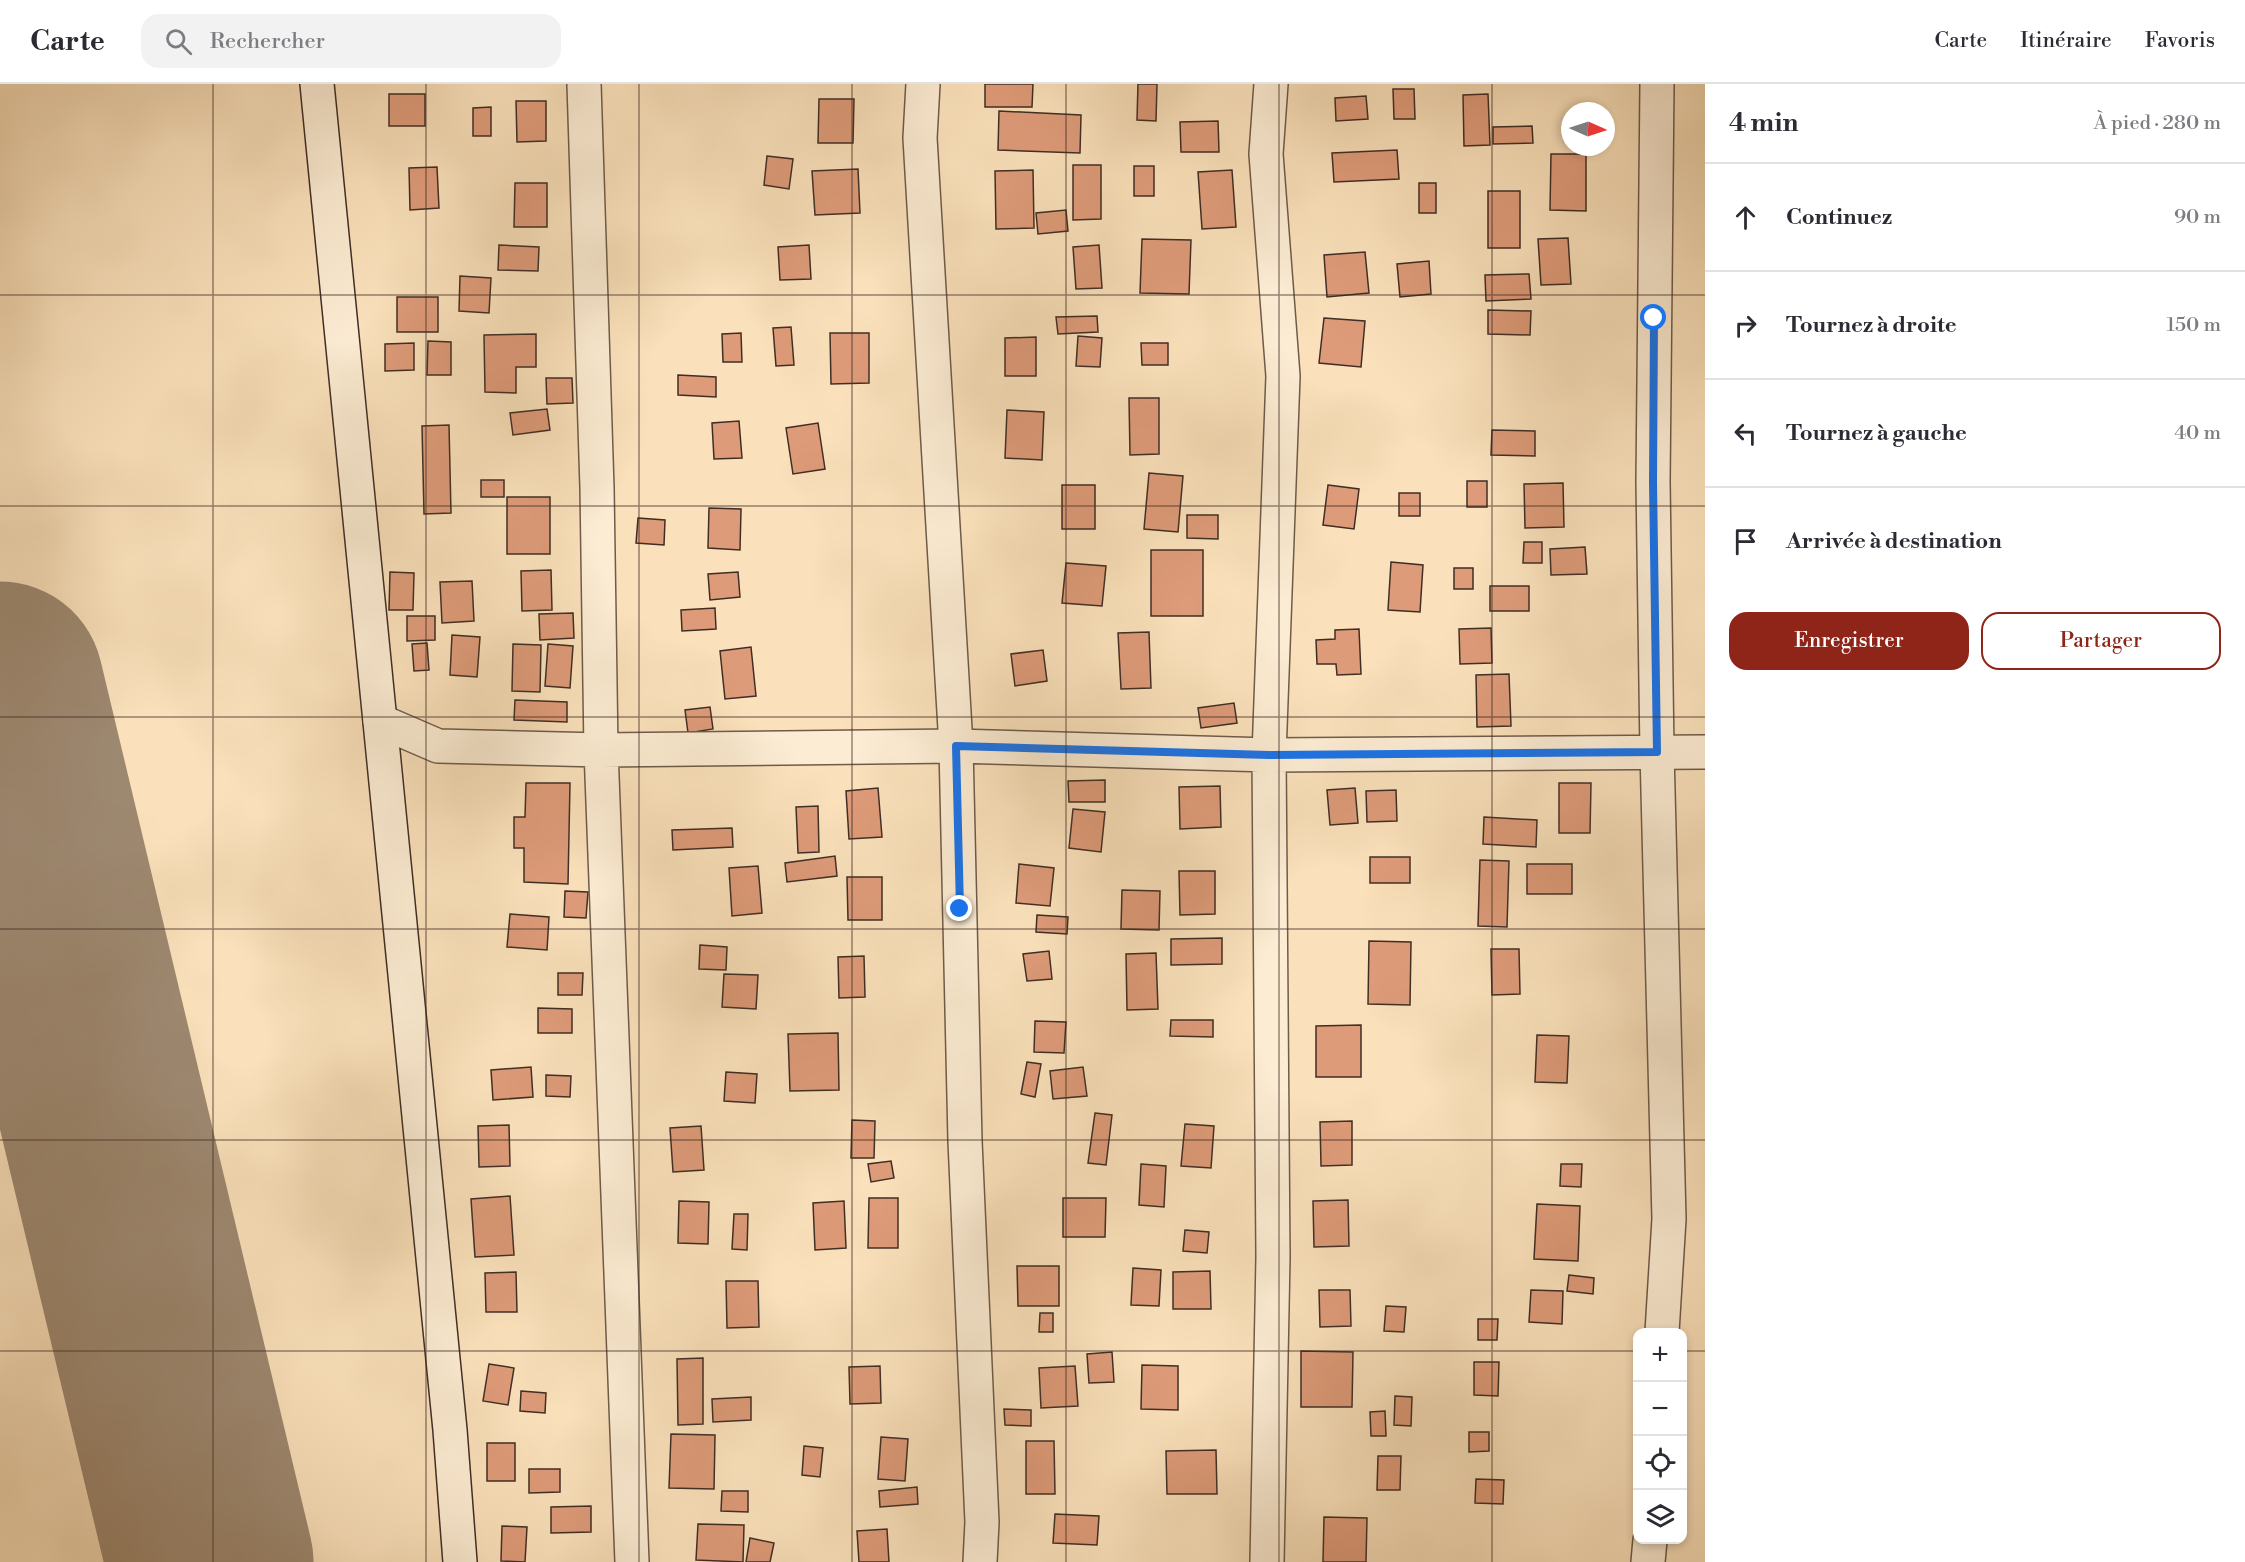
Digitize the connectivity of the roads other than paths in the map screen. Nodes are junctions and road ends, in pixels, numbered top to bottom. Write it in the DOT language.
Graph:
graph roads {
  1 [pos="317,84"];
  2 [pos="584,84"];
  3 [pos="923,84"];
  4 [pos="1271,84"];
  5 [pos="1657,84"];
  6 [pos="380,721"];
  7 [pos="956,746"];
  8 [pos="601,750"];
  9 [pos="1657,752"];
  10 [pos="1705,752"];
  11 [pos="1269,755"];
  12 [pos="1662,1328"];
  13 [pos="1650,1544"];
  14 [pos="460,1562"];
  15 [pos="632,1562"];
  16 [pos="980,1562"];
  17 [pos="1267,1562"];
  18 [pos="1648,1562"];
  1 -- 6 [label="street"];
  2 -- 8 [label="street"];
  3 -- 7 [label="street"];
  4 -- 11 [label="street"];
  5 -- 9 [label="street"];
  6 -- 8 [label="street"];
  6 -- 14 [label="street"];
  7 -- 8 [label="street"];
  7 -- 11 [label="street"];
  7 -- 16 [label="street"];
  8 -- 15 [label="street"];
  9 -- 10 [label="street"];
  9 -- 11 [label="street"];
  9 -- 12 [label="street"];
  11 -- 17 [label="street"];
  13 -- 18 [label="street"];
}
